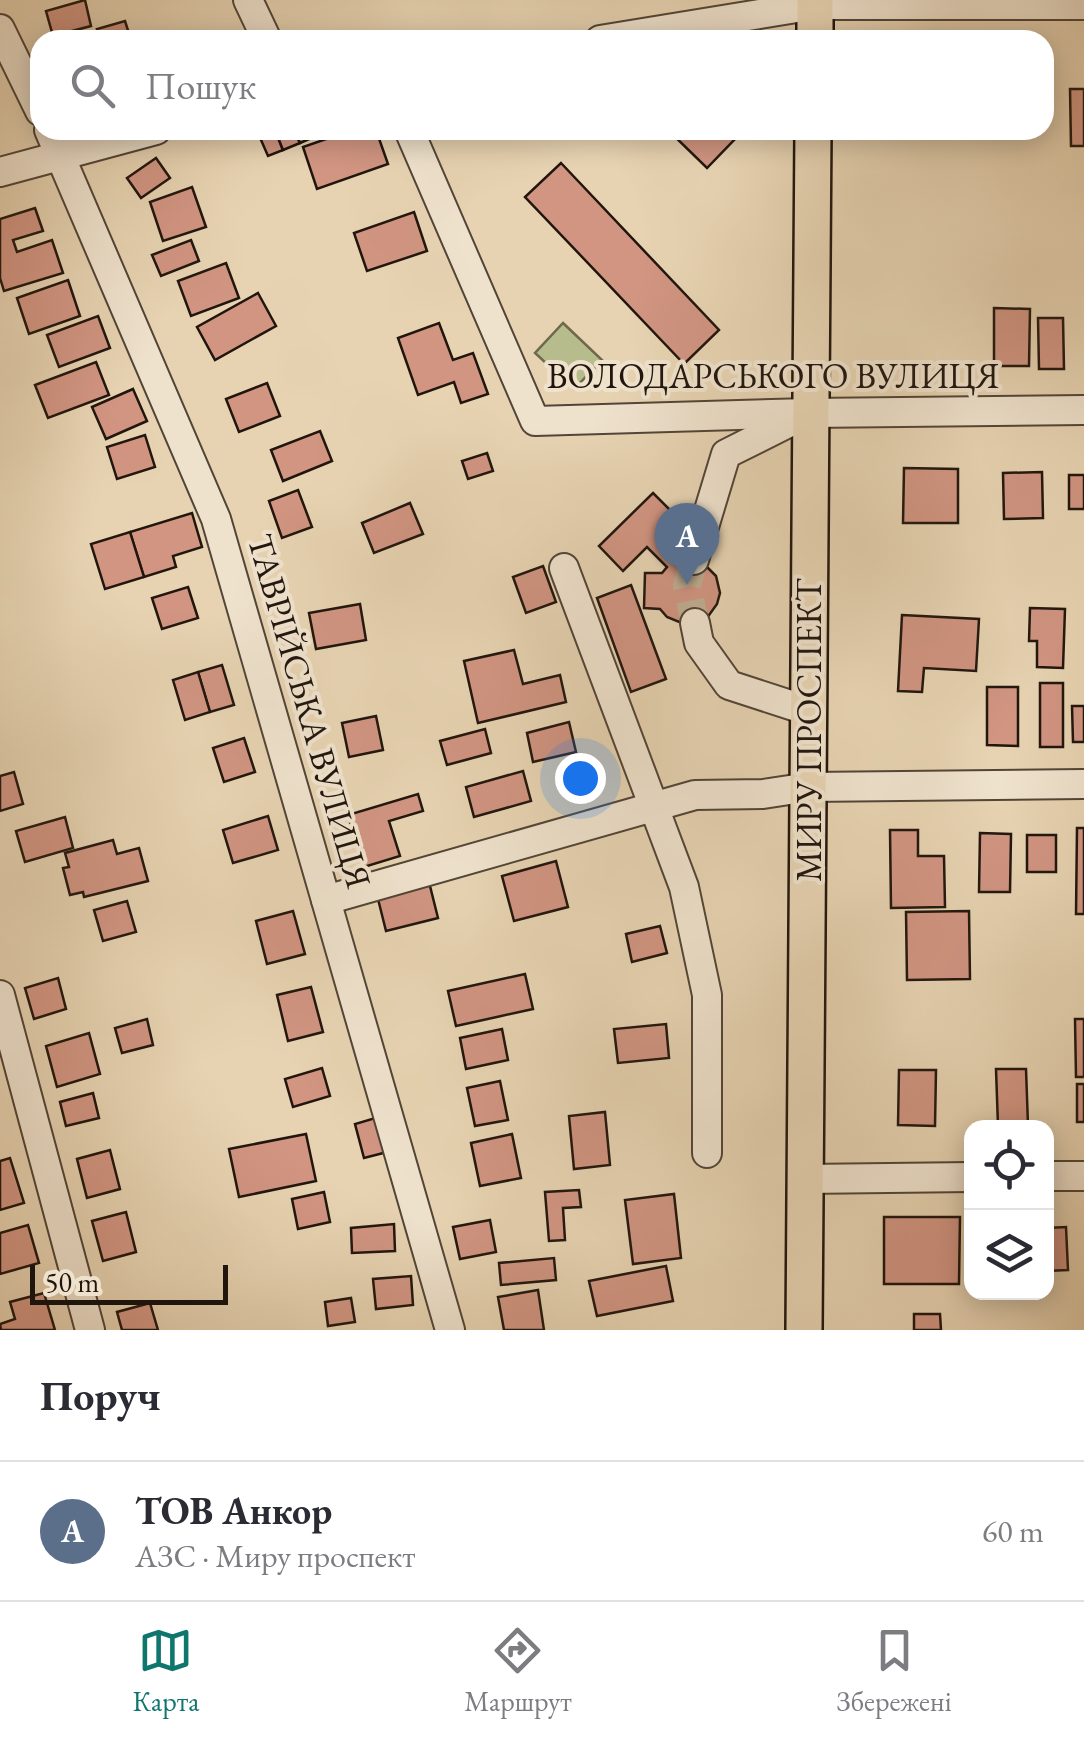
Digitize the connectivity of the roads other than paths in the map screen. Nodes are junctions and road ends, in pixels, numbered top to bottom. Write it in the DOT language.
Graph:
graph roads {
  1 [pos="248,0"];
  2 [pos="1084,5"];
  3 [pos="815,15"];
  4 [pos="0,29"];
  5 [pos="262,30"];
  6 [pos="686,30"];
  7 [pos="30,91"];
  8 [pos="413,140"];
  9 [pos="813,140"];
  10 [pos="55,142"];
  11 [pos="0,172"];
  12 [pos="1084,410"];
  13 [pos="808,413"];
  14 [pos="694,560"];
  15 [pos="564,568"];
  16 [pos="695,623"];
  17 [pos="810,711"];
  18 [pos="1084,784"];
  19 [pos="810,786"];
  20 [pos="653,807"];
  21 [pos="326,900"];
  22 [pos="0,996"];
  23 [pos="708,1153"];
  24 [pos="1054,1176"];
  25 [pos="1084,1176"];
  26 [pos="964,1177"];
  27 [pos="804,1178"];
  28 [pos="90,1330"];
  29 [pos="450,1330"];
  30 [pos="804,1330"];
  1 -- 5 [label="street"];
  2 -- 3 [label="street"];
  3 -- 6 [label="street"];
  4 -- 7 [label="street"];
  8 -- 13 [label="street, ВОЛОДАРСЬКОГО ВУЛИЦЯ"];
  9 -- 13 [label="main road, МИРУ ПРОСПЕКТ"];
  10 -- 11 [label="street"];
  10 -- 21 [label="street, ТАВРІЙСЬКА ВУЛИЦЯ"];
  12 -- 13 [label="street, ВОЛОДАРСЬКОГО ВУЛИЦЯ"];
  13 -- 14 [label="street"];
  13 -- 17 [label="main road, МИРУ ПРОСПЕКТ"];
  15 -- 20 [label="street"];
  16 -- 17 [label="street"];
  17 -- 19 [label="main road, МИРУ ПРОСПЕКТ"];
  18 -- 19 [label="street"];
  19 -- 20 [label="street"];
  19 -- 27 [label="main road, МИРУ ПРОСПЕКТ"];
  20 -- 21 [label="street"];
  20 -- 23 [label="street"];
  21 -- 29 [label="street, ТАВРІЙСЬКА ВУЛИЦЯ"];
  22 -- 28 [label="street"];
  24 -- 25 [label="street"];
  26 -- 27 [label="street"];
  27 -- 30 [label="main road, МИРУ ПРОСПЕКТ"];
}
